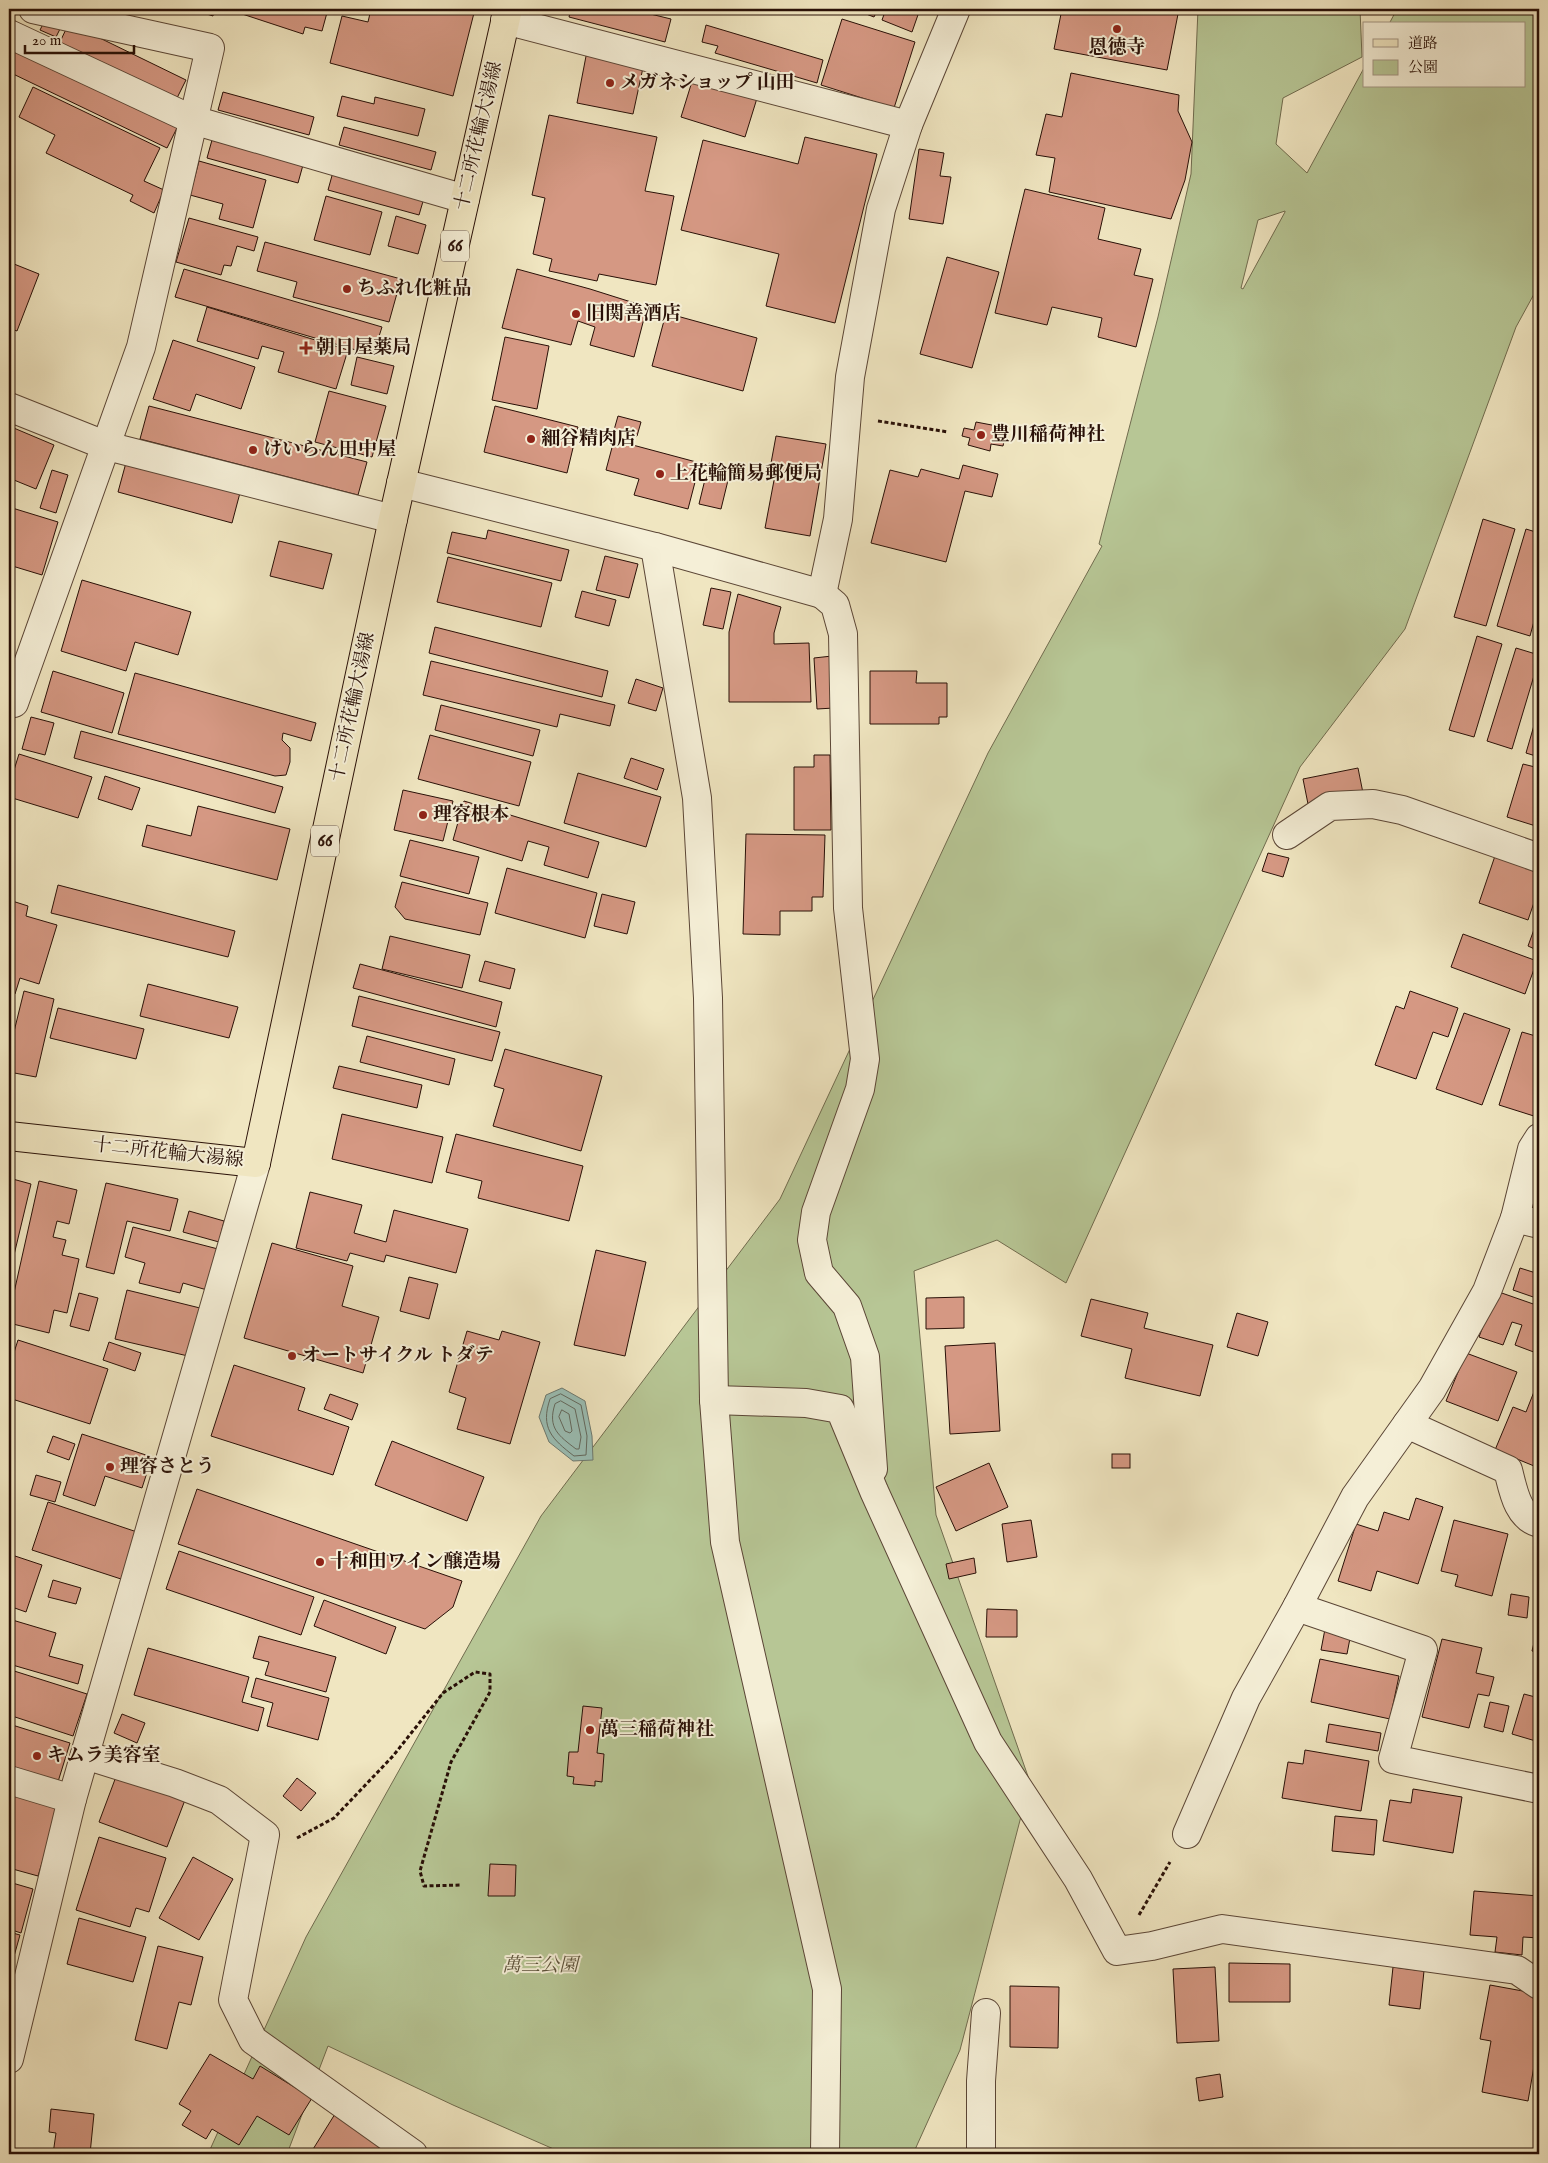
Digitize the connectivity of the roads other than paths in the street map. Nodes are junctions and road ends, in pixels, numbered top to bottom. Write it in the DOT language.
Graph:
graph roads {
  1 [pos="33,9"];
  2 [pos="956,9"];
  3 [pos="506,15"];
  4 [pos="9,34"];
  5 [pos="193,120"];
  6 [pos="908,125"];
  7 [pos="465,199"];
  8 [pos="9,407"];
  9 [pos="107,446"];
  10 [pos="401,483"];
  11 [pos="393,519"];
  12 [pos="655,547"];
  13 [pos="822,594"];
  14 [pos="9,701"];
  15 [pos="1287,835"];
  16 [pos="1539,858"];
  17 [pos="9,1136"];
  18 [pos="1539,1138"];
  19 [pos="256,1163"];
  20 [pos="1527,1221"];
  21 [pos="714,1400"];
  22 [pos="1407,1424"];
  23 [pos="874,1491"];
  24 [pos="1539,1523"];
  25 [pos="1297,1607"];
  26 [pos="85,1754"];
  27 [pos="9,1780"];
  28 [pos="1539,1789"];
  29 [pos="72,1799"];
  30 [pos="1187,1834"];
  31 [pos="1539,1985"];
  32 [pos="986,2012"];
  33 [pos="9,2059"];
  34 [pos="412,2154"];
  35 [pos="825,2154"];
  36 [pos="981,2154"];
  1 -- 5 [label="street"];
  2 -- 6 [label="street"];
  3 -- 6 [label="street"];
  3 -- 7 [label="main road, 十二所花輪大湯線 / 66"];
  4 -- 5 [label="street"];
  5 -- 7 [label="street"];
  5 -- 9 [label="street"];
  6 -- 13 [label="street"];
  7 -- 10 [label="main road, 十二所花輪大湯線 / 66"];
  8 -- 9 [label="street"];
  9 -- 11 [label="street"];
  9 -- 14 [label="street"];
  10 -- 11 [label="main road, 十二所花輪大湯線 / 66"];
  10 -- 12 [label="street"];
  11 -- 19 [label="main road, 十二所花輪大湯線 / 66"];
  12 -- 13 [label="street"];
  12 -- 21 [label="street"];
  13 -- 23 [label="street"];
  15 -- 16 [label="street"];
  17 -- 19 [label="main road, 十二所花輪大湯線"];
  18 -- 20 [label="street"];
  19 -- 26 [label="street"];
  20 -- 22 [label="street"];
  21 -- 23 [label="street"];
  21 -- 35 [label="street"];
  22 -- 24 [label="street"];
  22 -- 25 [label="street"];
  23 -- 31 [label="street"];
  25 -- 28 [label="street"];
  25 -- 30 [label="street"];
  26 -- 29 [label="street"];
  26 -- 34 [label="street"];
  27 -- 29 [label="street"];
  29 -- 33 [label="street"];
  32 -- 36 [label="street"];
}
